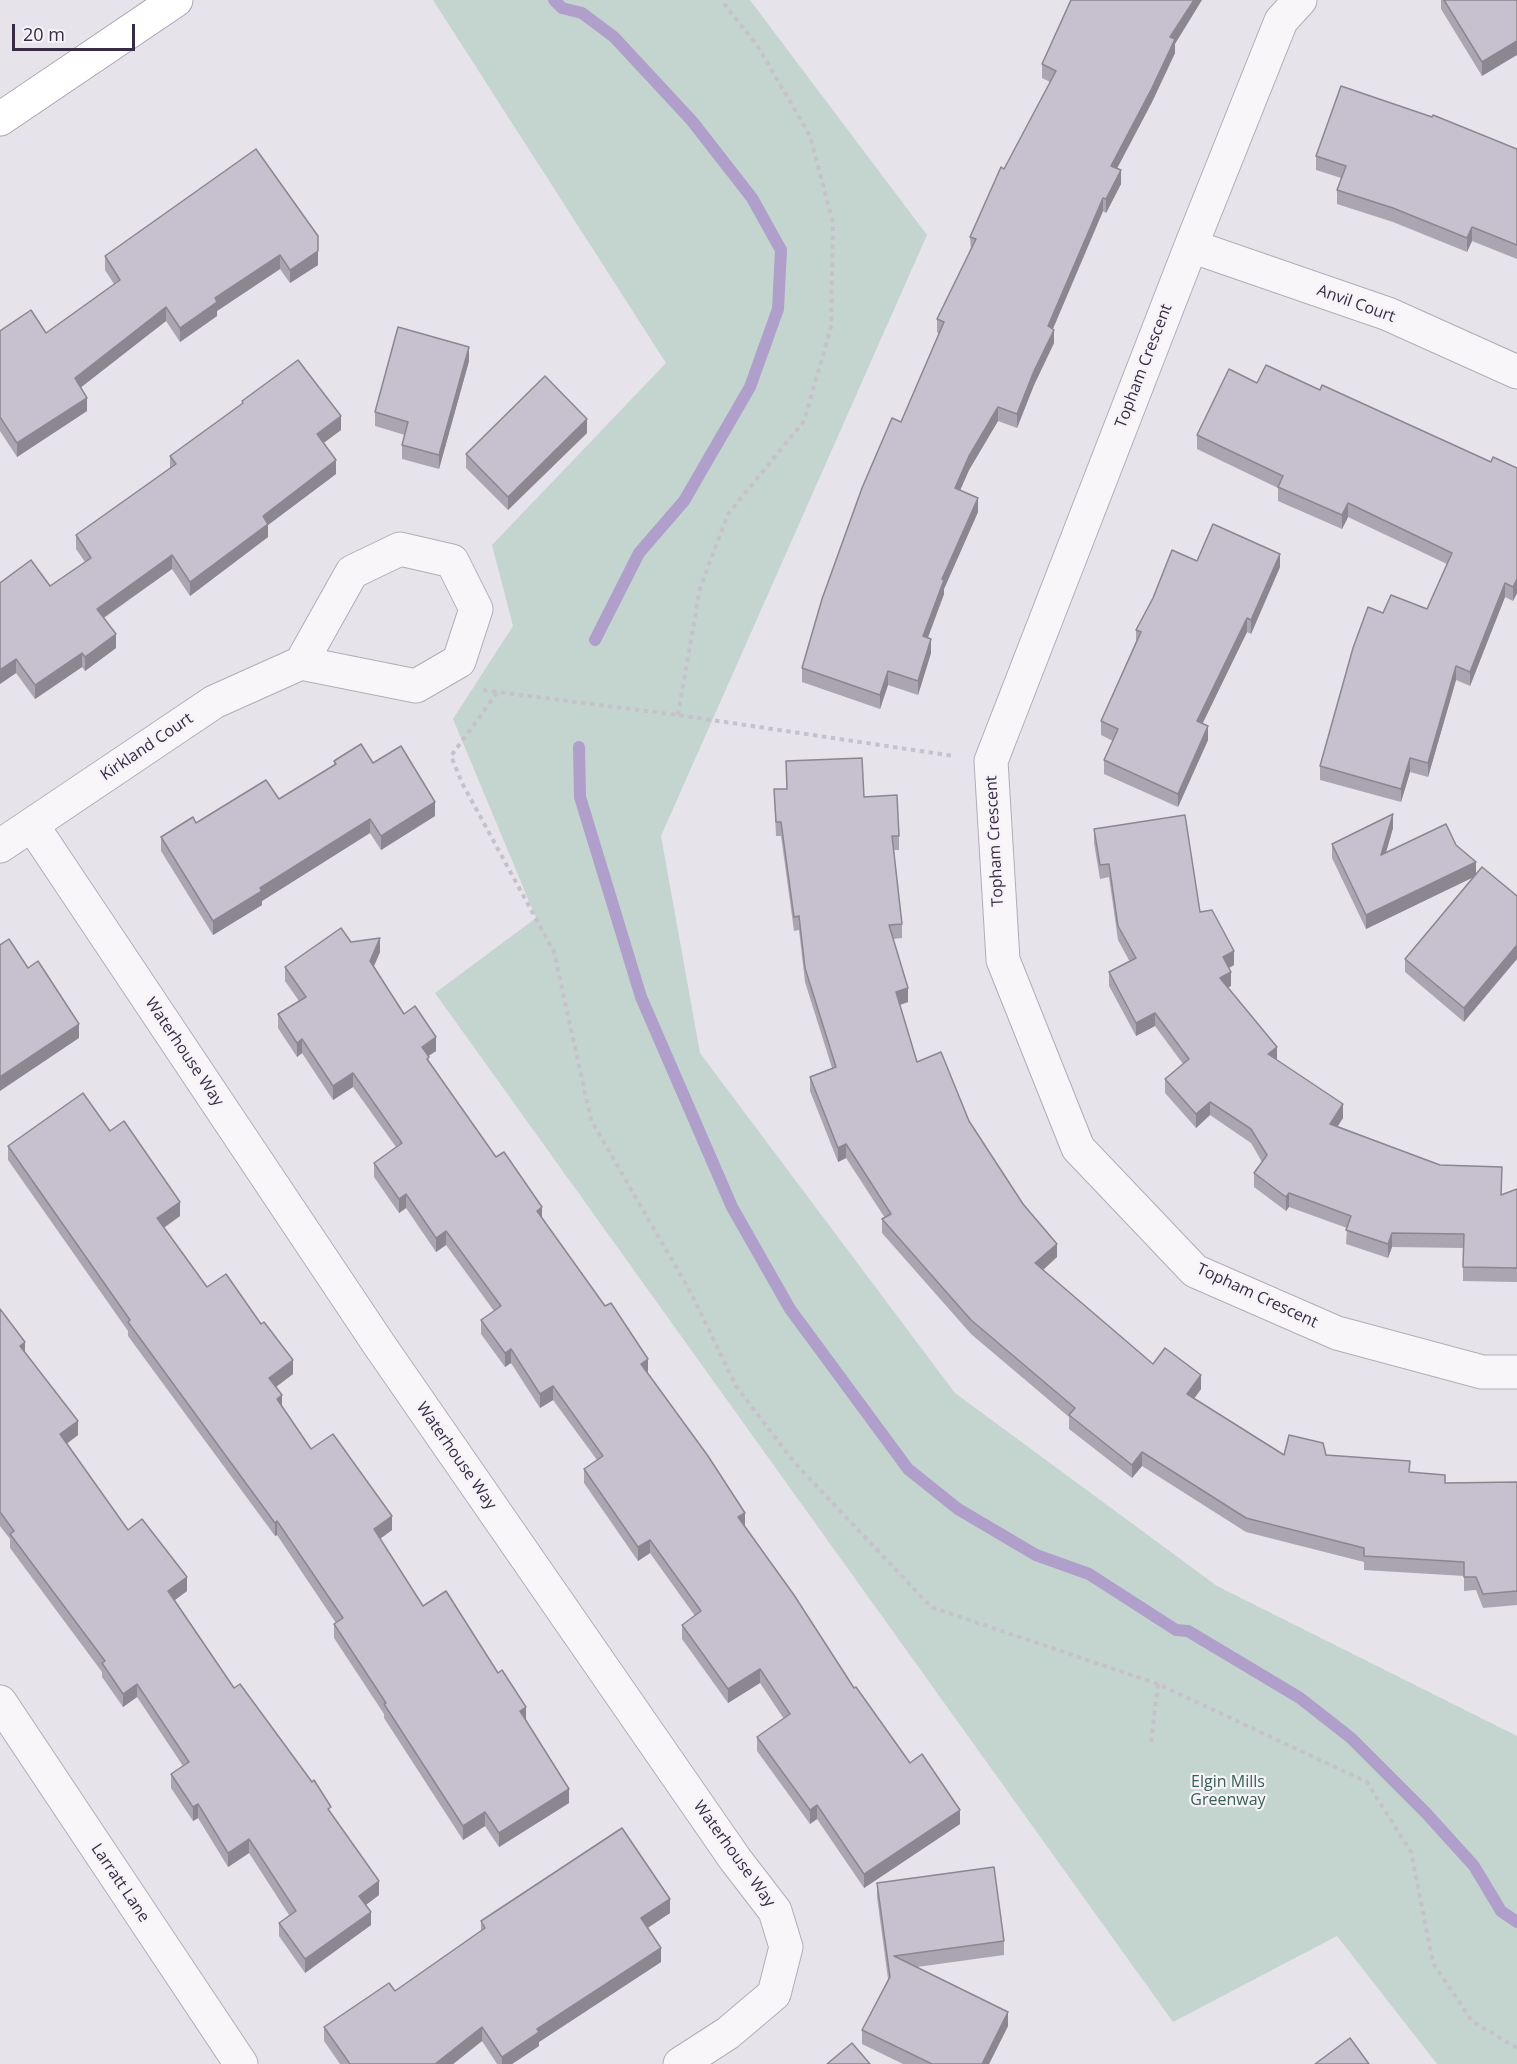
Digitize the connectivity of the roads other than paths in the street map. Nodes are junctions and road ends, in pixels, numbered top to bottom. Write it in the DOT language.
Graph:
graph roads {
  1 [pos="176,0"];
  2 [pos="1300,0"];
  3 [pos="0,119"];
  4 [pos="1191,246"];
  5 [pos="1517,372"];
  6 [pos="301,663"];
  7 [pos="32,825"];
  8 [pos="0,846"];
  9 [pos="1517,1372"];
  10 [pos="0,1702"];
  11 [pos="241,2064"];
  12 [pos="680,2064"];
  1 -- 3 [label="main road"];
  2 -- 4 [label="street, Topham Crescent"];
  4 -- 5 [label="street, Anvil Court"];
  4 -- 9 [label="street, Topham Crescent"];
  6 -- 6 [label="street"];
  6 -- 7 [label="street, Kirkland Court"];
  7 -- 8 [label="street, Kirkland Court"];
  7 -- 12 [label="street, Waterhouse Way"];
  10 -- 11 [label="street, Larratt Lane"];
}
